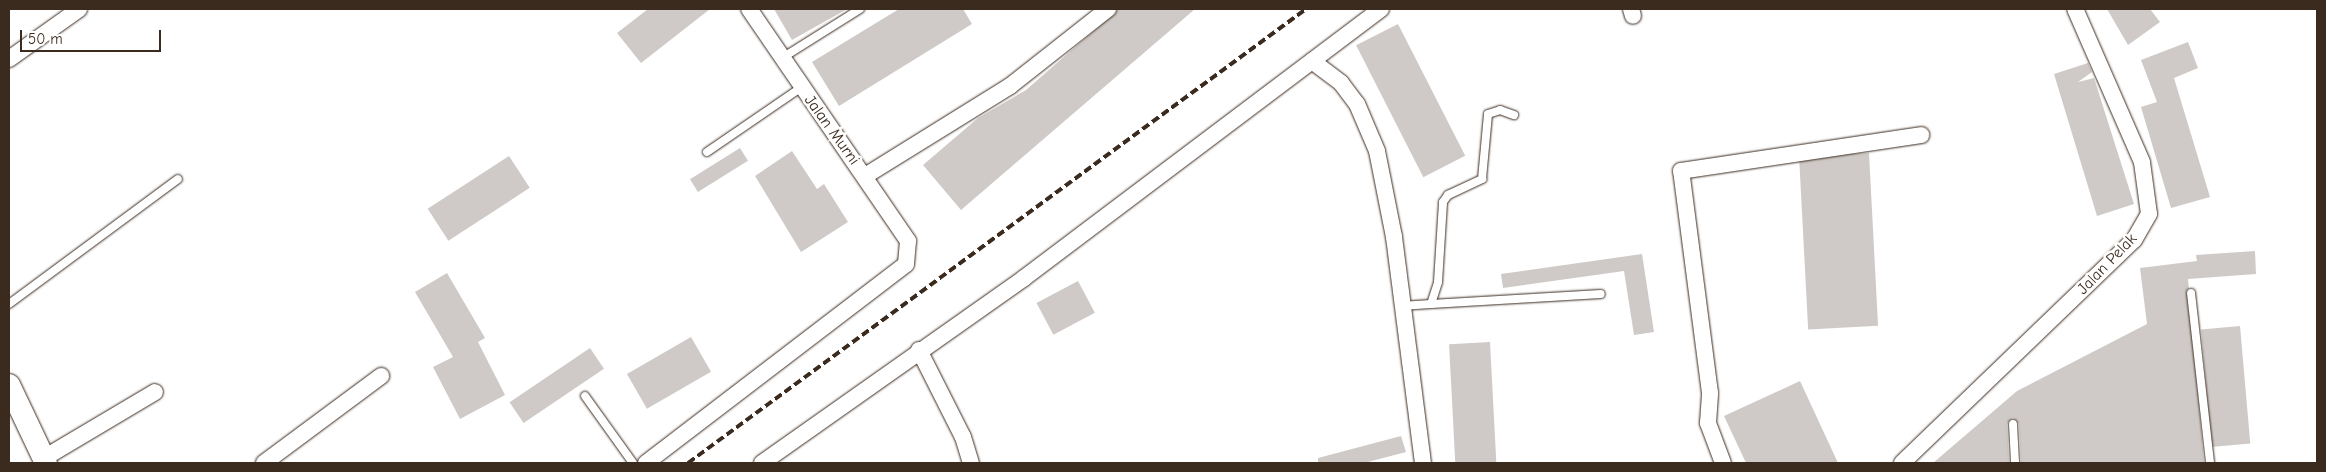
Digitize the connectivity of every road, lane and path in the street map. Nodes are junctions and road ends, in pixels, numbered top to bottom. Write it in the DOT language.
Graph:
graph roads {
  1 [pos="79,9"];
  2 [pos="749,9"];
  3 [pos="860,9"];
  4 [pos="1108,9"];
  5 [pos="1381,9"];
  6 [pos="2075,9"];
  7 [pos="782,58"];
  8 [pos="9,59"];
  9 [pos="1312,61"];
  10 [pos="802,87"];
  11 [pos="1514,115"];
  12 [pos="1921,135"];
  13 [pos="707,152"];
  14 [pos="865,176"];
  15 [pos="178,179"];
  16 [pos="2191,293"];
  17 [pos="1602,294"];
  18 [pos="9,304"];
  19 [pos="1431,304"];
  20 [pos="1402,306"];
  21 [pos="919,350"];
  22 [pos="381,376"];
  23 [pos="9,384"];
  24 [pos="155,392"];
  25 [pos="585,396"];
  26 [pos="2013,424"];
  27 [pos="45,461"];
  28 [pos="637,462"];
  29 [pos="264,463"];
  30 [pos="762,463"];
  31 [pos="971,463"];
  32 [pos="1423,463"];
  33 [pos="1723,463"];
  34 [pos="1902,463"];
  35 [pos="2015,463"];
  36 [pos="2210,463"];
  1 -- 8 [label="street"];
  2 -- 7 [label="street, Jalan Murni"];
  3 -- 7 [label="lane"];
  4 -- 14 [label="street"];
  5 -- 9 [label="street"];
  6 -- 34 [label="street, Jalan Pelak"];
  7 -- 10 [label="street, Jalan Murni"];
  9 -- 20 [label="street"];
  9 -- 21 [label="street"];
  10 -- 13 [label="lane"];
  10 -- 14 [label="street, Jalan Murni"];
  11 -- 19 [label="lane"];
  12 -- 33 [label="street"];
  14 -- 28 [label="street, Jalan Murni"];
  15 -- 18 [label="lane"];
  16 -- 36 [label="lane"];
  17 -- 19 [label="lane"];
  19 -- 20 [label="lane"];
  20 -- 32 [label="street"];
  21 -- 30 [label="street"];
  21 -- 31 [label="street"];
  22 -- 29 [label="street"];
  23 -- 27 [label="main road"];
  24 -- 27 [label="street"];
  25 -- 28 [label="lane"];
  26 -- 35 [label="lane"];
}
